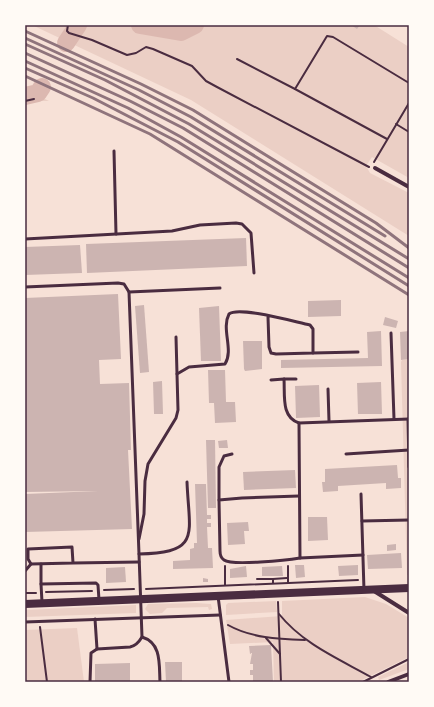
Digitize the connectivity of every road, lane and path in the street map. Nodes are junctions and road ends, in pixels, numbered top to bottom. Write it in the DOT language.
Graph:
graph roads {
  1 [pos="68,25"];
  2 [pos="237,59"];
  3 [pos="409,83"];
  4 [pos="295,89"];
  5 [pos="34,99"];
  6 [pos="25,101"];
  7 [pos="409,103"];
  8 [pos="396,124"];
  9 [pos="409,132"];
  10 [pos="387,139"];
  11 [pos="114,151"];
  12 [pos="375,168"];
  13 [pos="409,186"];
  14 [pos="116,234"];
  15 [pos="25,239"];
  16 [pos="254,273"];
  17 [pos="25,286"];
  18 [pos="220,288"];
  19 [pos="129,292"];
  20 [pos="268,317"];
  21 [pos="391,333"];
  22 [pos="176,336"];
  23 [pos="358,352"];
  24 [pos="313,353"];
  25 [pos="177,374"];
  26 [pos="284,379"];
  27 [pos="296,379"];
  28 [pos="271,380"];
  29 [pos="328,389"];
  30 [pos="394,419"];
  31 [pos="408,419"];
  32 [pos="329,422"];
  33 [pos="299,423"];
  34 [pos="409,450"];
  35 [pos="232,454"];
  36 [pos="346,454"];
  37 [pos="409,466"];
  38 [pos="187,482"];
  39 [pos="361,494"];
  40 [pos="299,496"];
  41 [pos="219,500"];
  42 [pos="409,520"];
  43 [pos="362,521"];
  44 [pos="139,539"];
  45 [pos="139,554"];
  46 [pos="363,556"];
  47 [pos="300,558"];
  48 [pos="224,560"];
  49 [pos="288,560"];
  50 [pos="139,562"];
  51 [pos="73,563"];
  52 [pos="31,564"];
  53 [pos="41,564"];
  54 [pos="25,571"];
  55 [pos="288,578"];
  56 [pos="257,579"];
  57 [pos="272,579"];
  58 [pos="364,580"];
  59 [pos="273,583"];
  60 [pos="288,583"];
  61 [pos="41,584"];
  62 [pos="224,586"];
  63 [pos="409,588"];
  64 [pos="140,589"];
  65 [pos="98,590"];
  66 [pos="368,590"];
  67 [pos="42,592"];
  68 [pos="25,593"];
  69 [pos="218,596"];
  70 [pos="141,600"];
  71 [pos="99,601"];
  72 [pos="278,601"];
  73 [pos="42,603"];
  74 [pos="25,604"];
  75 [pos="409,613"];
  76 [pos="279,614"];
  77 [pos="220,615"];
  78 [pos="141,617"];
  79 [pos="95,619"];
  80 [pos="25,622"];
  81 [pos="39,622"];
  82 [pos="221,622"];
  83 [pos="142,636"];
  84 [pos="265,637"];
  85 [pos="280,639"];
  86 [pos="305,640"];
  87 [pos="97,649"];
  88 [pos="281,656"];
  89 [pos="409,659"];
  90 [pos="409,674"];
  91 [pos="371,677"];
  92 [pos="47,682"];
  93 [pos="90,682"];
  94 [pos="160,682"];
  95 [pos="229,682"];
  96 [pos="282,682"];
  97 [pos="363,682"];
  98 [pos="388,682"];
  1 -- 12 [label="path"];
  2 -- 4 [label="path"];
  3 -- 4 [label="path"];
  4 -- 10 [label="path"];
  5 -- 6 [label="path"];
  7 -- 8 [label="path"];
  8 -- 9 [label="path"];
  8 -- 10 [label="path"];
  10 -- 12 [label="path"];
  11 -- 14 [label="lane"];
  12 -- 13 [label="street"];
  14 -- 15 [label="lane"];
  14 -- 16 [label="lane"];
  17 -- 19 [label="lane"];
  18 -- 19 [label="lane"];
  19 -- 44 [label="lane"];
  20 -- 24 [label="lane"];
  20 -- 24 [label="lane"];
  20 -- 25 [label="lane"];
  21 -- 30 [label="lane"];
  22 -- 25 [label="lane"];
  23 -- 24 [label="lane"];
  25 -- 44 [label="lane"];
  26 -- 27 [label="lane"];
  26 -- 28 [label="lane"];
  26 -- 33 [label="lane"];
  29 -- 32 [label="lane"];
  30 -- 31 [label="lane"];
  30 -- 32 [label="lane"];
  31 -- 34 [label="lane"];
  32 -- 33 [label="lane"];
  33 -- 40 [label="lane"];
  34 -- 36 [label="lane"];
  34 -- 37 [label="lane"];
  35 -- 41 [label="lane"];
  38 -- 45 [label="lane"];
  39 -- 43 [label="lane"];
  40 -- 41 [label="lane"];
  40 -- 47 [label="lane"];
  41 -- 48 [label="lane"];
  42 -- 43 [label="lane"];
  43 -- 46 [label="lane"];
  44 -- 45 [label="lane"];
  45 -- 50 [label="lane"];
  46 -- 47 [label="lane"];
  46 -- 58 [label="lane"];
  47 -- 49 [label="lane"];
  48 -- 49 [label="lane"];
  48 -- 62 [label="path"];
  49 -- 55 [label="path"];
  50 -- 51 [label="lane"];
  50 -- 64 [label="lane"];
  51 -- 52 [label="lane"];
  51 -- 53 [label="lane"];
  52 -- 53 [label="lane"];
  52 -- 54 [label="lane"];
  53 -- 61 [label="lane"];
  55 -- 57 [label="path"];
  55 -- 60 [label="path"];
  56 -- 57 [label="path"];
  57 -- 59 [label="path"];
  58 -- 60 [label="path"];
  58 -- 66 [label="lane"];
  59 -- 60 [label="path"];
  59 -- 62 [label="path"];
  61 -- 65 [label="lane"];
  61 -- 67 [label="lane"];
  62 -- 64 [label="path"];
  63 -- 66 [label="main road"];
  64 -- 65 [label="path"];
  64 -- 70 [label="lane"];
  65 -- 67 [label="path"];
  65 -- 71 [label="lane"];
  66 -- 69 [label="main road"];
  66 -- 75 [label="street"];
  67 -- 68 [label="path"];
  67 -- 73 [label="lane"];
  69 -- 70 [label="main road"];
  69 -- 77 [label="lane"];
  70 -- 71 [label="main road"];
  70 -- 78 [label="lane"];
  71 -- 73 [label="main road"];
  72 -- 76 [label="path"];
  73 -- 74 [label="main road"];
  76 -- 85 [label="path"];
  76 -- 86 [label="path"];
  77 -- 78 [label="lane"];
  77 -- 82 [label="lane"];
  78 -- 79 [label="lane"];
  78 -- 83 [label="lane"];
  79 -- 81 [label="lane"];
  79 -- 87 [label="lane"];
  80 -- 81 [label="lane"];
  81 -- 92 [label="path"];
  82 -- 84 [label="path"];
  82 -- 95 [label="lane"];
  83 -- 87 [label="lane"];
  83 -- 94 [label="lane"];
  84 -- 85 [label="path"];
  84 -- 88 [label="path"];
  85 -- 86 [label="path"];
  85 -- 88 [label="path"];
  86 -- 91 [label="path"];
  87 -- 93 [label="lane"];
  88 -- 96 [label="path"];
  89 -- 91 [label="path"];
  90 -- 98 [label="street"];
  91 -- 97 [label="path"];
}
